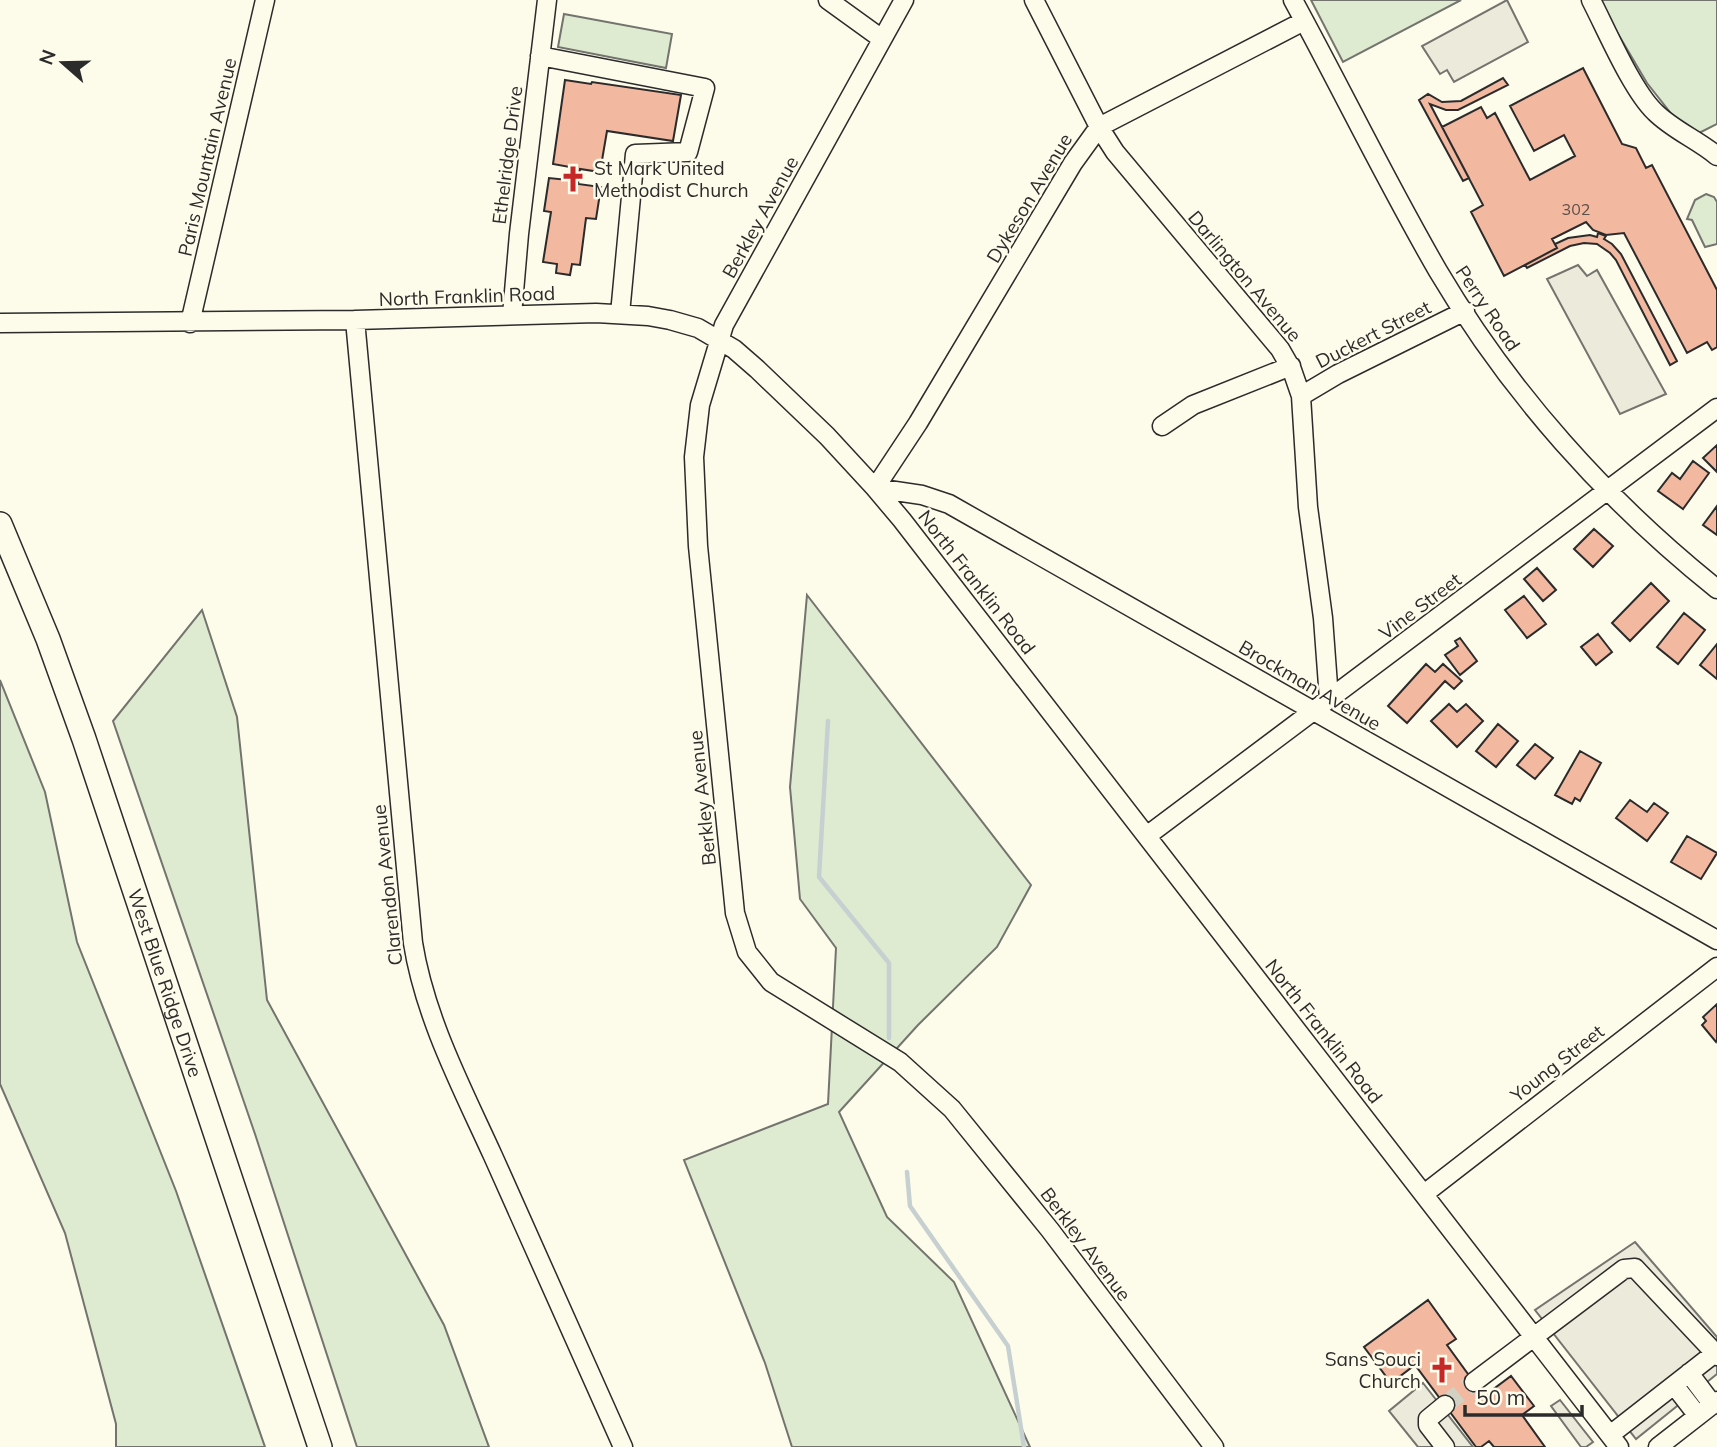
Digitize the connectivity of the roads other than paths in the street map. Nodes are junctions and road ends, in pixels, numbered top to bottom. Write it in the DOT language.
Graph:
graph roads {
  1 [pos="265,0"];
  2 [pos="547,0"];
  3 [pos="828,0"];
  4 [pos="904,0"];
  5 [pos="1034,0"];
  6 [pos="1293,0"];
  7 [pos="1591,0"];
  8 [pos="1304,21"];
  9 [pos="882,39"];
  10 [pos="540,55"];
  11 [pos="1099,127"];
  12 [pos="1717,156"];
  13 [pos="1465,311"];
  14 [pos="620,314"];
  15 [pos="512,315"];
  16 [pos="355,320"];
  17 [pos="0,323"];
  18 [pos="191,323"];
  19 [pos="719,341"];
  20 [pos="1291,366"];
  21 [pos="1301,396"];
  22 [pos="1717,408"];
  23 [pos="1162,426"];
  24 [pos="876,488"];
  25 [pos="1609,491"];
  26 [pos="0,524"];
  27 [pos="1717,589"];
  28 [pos="1329,699"];
  29 [pos="1312,710"];
  30 [pos="1148,835"];
  31 [pos="1717,940"];
  32 [pos="1717,967"];
  33 [pos="1424,1194"];
  34 [pos="1534,1337"];
  35 [pos="1716,1355"];
  36 [pos="1689,1373"];
  37 [pos="1474,1382"];
  38 [pos="1674,1385"];
  39 [pos="1715,1403"];
  40 [pos="1445,1405"];
  41 [pos="1698,1416"];
  42 [pos="1615,1441"];
  43 [pos="320,1447"];
  44 [pos="623,1447"];
  45 [pos="1214,1447"];
  46 [pos="1445,1447"];
  47 [pos="1658,1447"];
  1 -- 18 [label="street, Paris Mountain Avenue"];
  2 -- 10 [label="street, Ethelridge Drive"];
  3 -- 9 [label="street"];
  4 -- 9 [label="street, Berkley Avenue"];
  5 -- 11 [label="street, Darlington Avenue"];
  6 -- 8 [label="street, Perry Road"];
  7 -- 12 [label="street"];
  8 -- 11 [label="street, Dykeson Avenue"];
  8 -- 13 [label="street, Perry Road"];
  9 -- 19 [label="street, Berkley Avenue"];
  10 -- 14 [label="street"];
  10 -- 15 [label="street, Ethelridge Drive"];
  11 -- 20 [label="street, Darlington Avenue"];
  11 -- 24 [label="street, Dykeson Avenue"];
  13 -- 21 [label="street, Duckert Street"];
  13 -- 25 [label="street, Perry Road"];
  14 -- 15 [label="street, North Franklin Road"];
  14 -- 19 [label="street, North Franklin Road"];
  15 -- 16 [label="street, North Franklin Road"];
  16 -- 18 [label="street, North Franklin Road"];
  16 -- 44 [label="street, Clarendon Avenue"];
  17 -- 18 [label="street, North Franklin Road"];
  19 -- 24 [label="street, North Franklin Road"];
  19 -- 45 [label="street, Berkley Avenue"];
  20 -- 21 [label="street, Darlington Avenue"];
  20 -- 23 [label="street"];
  21 -- 28 [label="street, Darlington Avenue"];
  22 -- 25 [label="street, Vine Street"];
  24 -- 29 [label="street, Brockman Avenue"];
  24 -- 30 [label="street, North Franklin Road"];
  25 -- 27 [label="street, Perry Road"];
  25 -- 28 [label="street, Vine Street"];
  26 -- 43 [label="main road, West Blue Ridge Drive"];
  28 -- 29 [label="street, Vine Street"];
  29 -- 30 [label="street, Vine Street"];
  29 -- 31 [label="street, Brockman Avenue"];
  30 -- 33 [label="street, North Franklin Road"];
  32 -- 33 [label="street, Young Street"];
  33 -- 34 [label="street, North Franklin Road"];
  34 -- 35 [label="street"];
  34 -- 37 [label="street"];
  34 -- 42 [label="street, North Franklin Road"];
  35 -- 36 [label="street"];
  36 -- 38 [label="street"];
  36 -- 39 [label="street"];
  38 -- 41 [label="street"];
  38 -- 42 [label="street"];
  39 -- 41 [label="street"];
  40 -- 46 [label="street"];
  41 -- 47 [label="street"];
}
